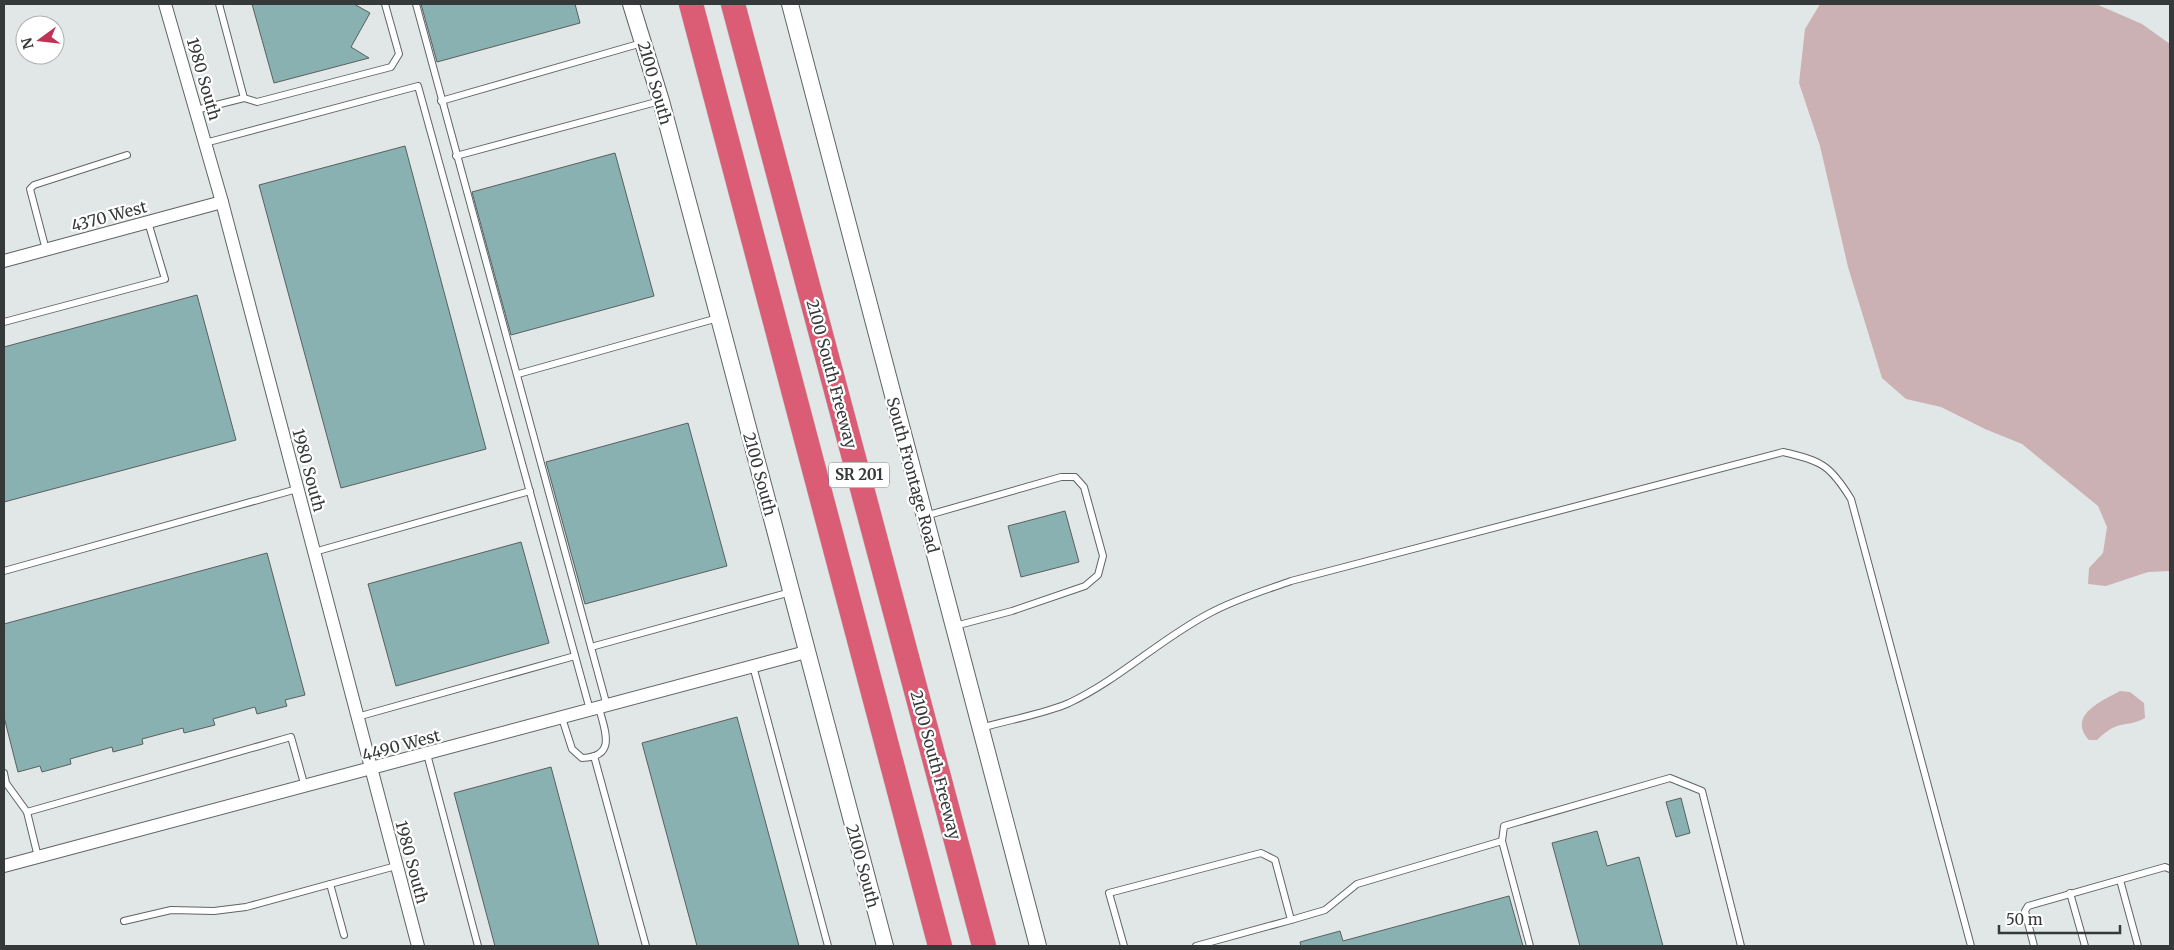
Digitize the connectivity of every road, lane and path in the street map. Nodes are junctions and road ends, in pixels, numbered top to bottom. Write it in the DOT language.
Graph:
graph roads {
  1 [pos="165,4"];
  2 [pos="219,4"];
  3 [pos="386,4"];
  4 [pos="416,4"];
  5 [pos="631,4"];
  6 [pos="691,4"];
  7 [pos="733,4"];
  8 [pos="790,4"];
  9 [pos="643,42"];
  10 [pos="244,98"];
  11 [pos="441,101"];
  12 [pos="661,101"];
  13 [pos="196,110"];
  14 [pos="205,143"];
  15 [pos="127,156"];
  16 [pos="456,156"];
  17 [pos="222,202"];
  18 [pos="148,222"];
  19 [pos="46,250"];
  20 [pos="4,261"];
  21 [pos="719,318"];
  22 [pos="4,322"];
  23 [pos="518,374"];
  24 [pos="297,489"];
  25 [pos="530,491"];
  26 [pos="924,516"];
  27 [pos="314,552"];
  28 [pos="4,571"];
  29 [pos="790,592"];
  30 [pos="953,627"];
  31 [pos="591,647"];
  32 [pos="806,652"];
  33 [pos="575,656"];
  34 [pos="754,666"];
  35 [pos="599,708"];
  36 [pos="357,717"];
  37 [pos="562,718"];
  38 [pos="980,728"];
  39 [pos="427,754"];
  40 [pos="594,756"];
  41 [pos="371,770"];
  42 [pos="4,774"];
  43 [pos="305,787"];
  44 [pos="27,812"];
  45 [pos="1502,842"];
  46 [pos="38,857"];
  47 [pos="4,866"];
  48 [pos="396,866"];
  49 [pos="2170,869"];
  50 [pos="2120,880"];
  51 [pos="330,884"];
  52 [pos="2070,893"];
  53 [pos="1291,920"];
  54 [pos="124,921"];
  55 [pos="344,935"];
  56 [pos="418,946"];
  57 [pos="478,946"];
  58 [pos="646,946"];
  59 [pos="828,946"];
  60 [pos="885,946"];
  61 [pos="940,946"];
  62 [pos="984,946"];
  63 [pos="1038,946"];
  64 [pos="1124,946"];
  65 [pos="1196,946"];
  66 [pos="1530,946"];
  67 [pos="1741,946"];
  68 [pos="1971,946"];
  69 [pos="2034,946"];
  70 [pos="2085,946"];
  71 [pos="2138,946"];
  1 -- 13 [label="street, 1980 South"];
  2 -- 10 [label="lane"];
  3 -- 10 [label="lane"];
  4 -- 11 [label="lane"];
  5 -- 9 [label="street, 2100 South"];
  6 -- 61 [label="highway, SR 201"];
  7 -- 62 [label="highway, 2100 South Freeway / SR 201"];
  8 -- 26 [label="street, South Frontage Road"];
  9 -- 11 [label="lane"];
  9 -- 12 [label="street, 2100 South"];
  10 -- 13 [label="lane"];
  11 -- 16 [label="lane"];
  12 -- 16 [label="lane"];
  12 -- 21 [label="street, 2100 South"];
  13 -- 14 [label="street, 1980 South"];
  14 -- 17 [label="street, 1980 South"];
  14 -- 25 [label="lane"];
  15 -- 19 [label="lane"];
  16 -- 23 [label="lane"];
  17 -- 18 [label="street, 4370 West"];
  17 -- 24 [label="street, 1980 South"];
  18 -- 19 [label="street, 4370 West"];
  18 -- 22 [label="lane"];
  19 -- 20 [label="street, 4370 West"];
  21 -- 23 [label="lane"];
  21 -- 29 [label="street, 2100 South"];
  23 -- 31 [label="lane"];
  24 -- 27 [label="street, 1980 South"];
  24 -- 28 [label="lane"];
  25 -- 27 [label="lane"];
  25 -- 33 [label="lane"];
  26 -- 30 [label="street, South Frontage Road"];
  26 -- 30 [label="lane"];
  27 -- 36 [label="street, 1980 South"];
  29 -- 31 [label="lane"];
  29 -- 32 [label="street, 2100 South"];
  30 -- 38 [label="street, South Frontage Road"];
  31 -- 35 [label="lane"];
  32 -- 34 [label="street, 4490 West"];
  32 -- 60 [label="street, 2100 South"];
  33 -- 35 [label="lane"];
  33 -- 36 [label="lane"];
  34 -- 35 [label="street, 4490 West"];
  34 -- 59 [label="lane"];
  35 -- 37 [label="street, 4490 West"];
  35 -- 40 [label="lane"];
  36 -- 41 [label="street, 1980 South"];
  37 -- 39 [label="street, 4490 West"];
  37 -- 40 [label="lane"];
  38 -- 63 [label="street, South Frontage Road"];
  38 -- 68 [label="lane"];
  39 -- 41 [label="street, 4490 West"];
  39 -- 57 [label="lane"];
  40 -- 58 [label="lane"];
  41 -- 43 [label="street, 4490 West"];
  41 -- 48 [label="street, 1980 South"];
  42 -- 44 [label="lane"];
  43 -- 44 [label="lane"];
  43 -- 46 [label="street, 4490 West"];
  44 -- 46 [label="lane"];
  45 -- 53 [label="lane"];
  45 -- 66 [label="lane"];
  45 -- 67 [label="lane"];
  46 -- 47 [label="street, 4490 West"];
  48 -- 51 [label="lane"];
  48 -- 56 [label="street, 1980 South"];
  49 -- 50 [label="lane"];
  50 -- 52 [label="lane"];
  50 -- 71 [label="lane"];
  51 -- 54 [label="lane"];
  51 -- 55 [label="lane"];
  52 -- 69 [label="lane"];
  52 -- 70 [label="lane"];
  53 -- 64 [label="lane"];
  53 -- 65 [label="lane"];
}
